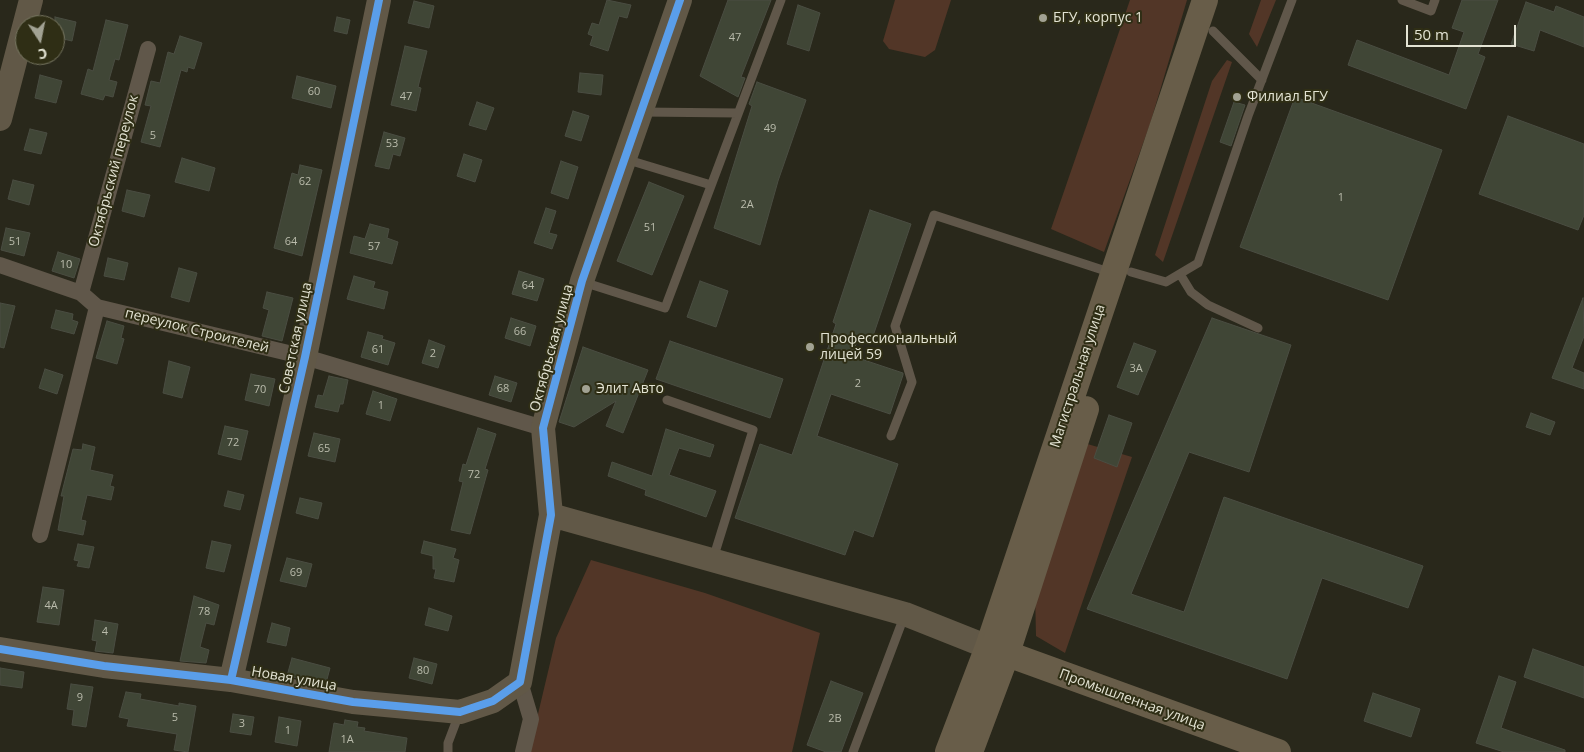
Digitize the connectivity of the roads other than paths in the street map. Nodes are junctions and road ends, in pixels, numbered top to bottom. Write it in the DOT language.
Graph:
graph roads {
  1 [pos="31,0"];
  2 [pos="379,0"];
  3 [pos="680,0"];
  4 [pos="781,0"];
  5 [pos="1205,0"];
  6 [pos="1224,0"];
  7 [pos="1292,0"];
  8 [pos="1402,0"];
  9 [pos="1435,0"];
  10 [pos="1213,31"];
  11 [pos="148,49"];
  12 [pos="1262,80"];
  13 [pos="641,112"];
  14 [pos="738,113"];
  15 [pos="0,119"];
  16 [pos="624,159"];
  17 [pos="711,185"];
  18 [pos="0,265"];
  19 [pos="1122,272"];
  20 [pos="1180,274"];
  21 [pos="582,281"];
  22 [pos="81,293"];
  23 [pos="97,307"];
  24 [pos="1258,328"];
  25 [pos="305,357"];
  26 [pos="667,400"];
  27 [pos="543,428"];
  28 [pos="891,436"];
  29 [pos="551,515"];
  30 [pos="40,535"];
  31 [pos="713,559"];
  32 [pos="905,614"];
  33 [pos="0,649"];
  34 [pos="997,651"];
  35 [pos="231,680"];
  36 [pos="520,682"];
  37 [pos="460,712"];
  38 [pos="448,752"];
  39 [pos="523,752"];
  40 [pos="853,752"];
  41 [pos="948,752"];
  42 [pos="970,752"];
  43 [pos="1278,752"];
  1 -- 15 [label="street"];
  2 -- 25 [label="street, Советская улица"];
  3 -- 13 [label="street, Октябрьская улица"];
  4 -- 14 [label="lane"];
  5 -- 19 [label="main road, Магистральная улица"];
  6 -- 10 [label="main road, Магистральная улица"];
  7 -- 12 [label="lane"];
  8 -- 9 [label="lane"];
  10 -- 12 [label="lane"];
  10 -- 19 [label="main road, Магистральная улица"];
  11 -- 22 [label="street, Октябрьский переулок"];
  12 -- 20 [label="lane"];
  13 -- 14 [label="lane"];
  13 -- 16 [label="street, Октябрьская улица"];
  14 -- 17 [label="lane"];
  16 -- 17 [label="lane"];
  16 -- 21 [label="street, Октябрьская улица"];
  17 -- 21 [label="lane"];
  18 -- 22 [label="street, переулок Строителей"];
  19 -- 20 [label="lane"];
  19 -- 28 [label="lane"];
  19 -- 34 [label="main road, Магистральная улица"];
  20 -- 24 [label="lane"];
  21 -- 27 [label="street, Октябрьская улица"];
  22 -- 23 [label="street, переулок Строителей"];
  23 -- 25 [label="street, переулок Строителей"];
  23 -- 30 [label="street"];
  25 -- 27 [label="street, переулок Строителей"];
  25 -- 35 [label="street, Советская улица"];
  26 -- 31 [label="lane"];
  27 -- 29 [label="street, Октябрьская улица"];
  29 -- 31 [label="street"];
  29 -- 36 [label="street, Октябрьская улица"];
  31 -- 32 [label="street"];
  32 -- 34 [label="street"];
  32 -- 40 [label="lane"];
  33 -- 35 [label="street, Новая улица"];
  34 -- 41 [label="main road, Магистральная улица"];
  34 -- 42 [label="main road, Магистральная улица"];
  34 -- 43 [label="main road, Промышленная улица"];
  35 -- 37 [label="street, Новая улица"];
  36 -- 37 [label="street, Новая улица"];
  36 -- 39 [label="street"];
  37 -- 38 [label="lane"];
}
